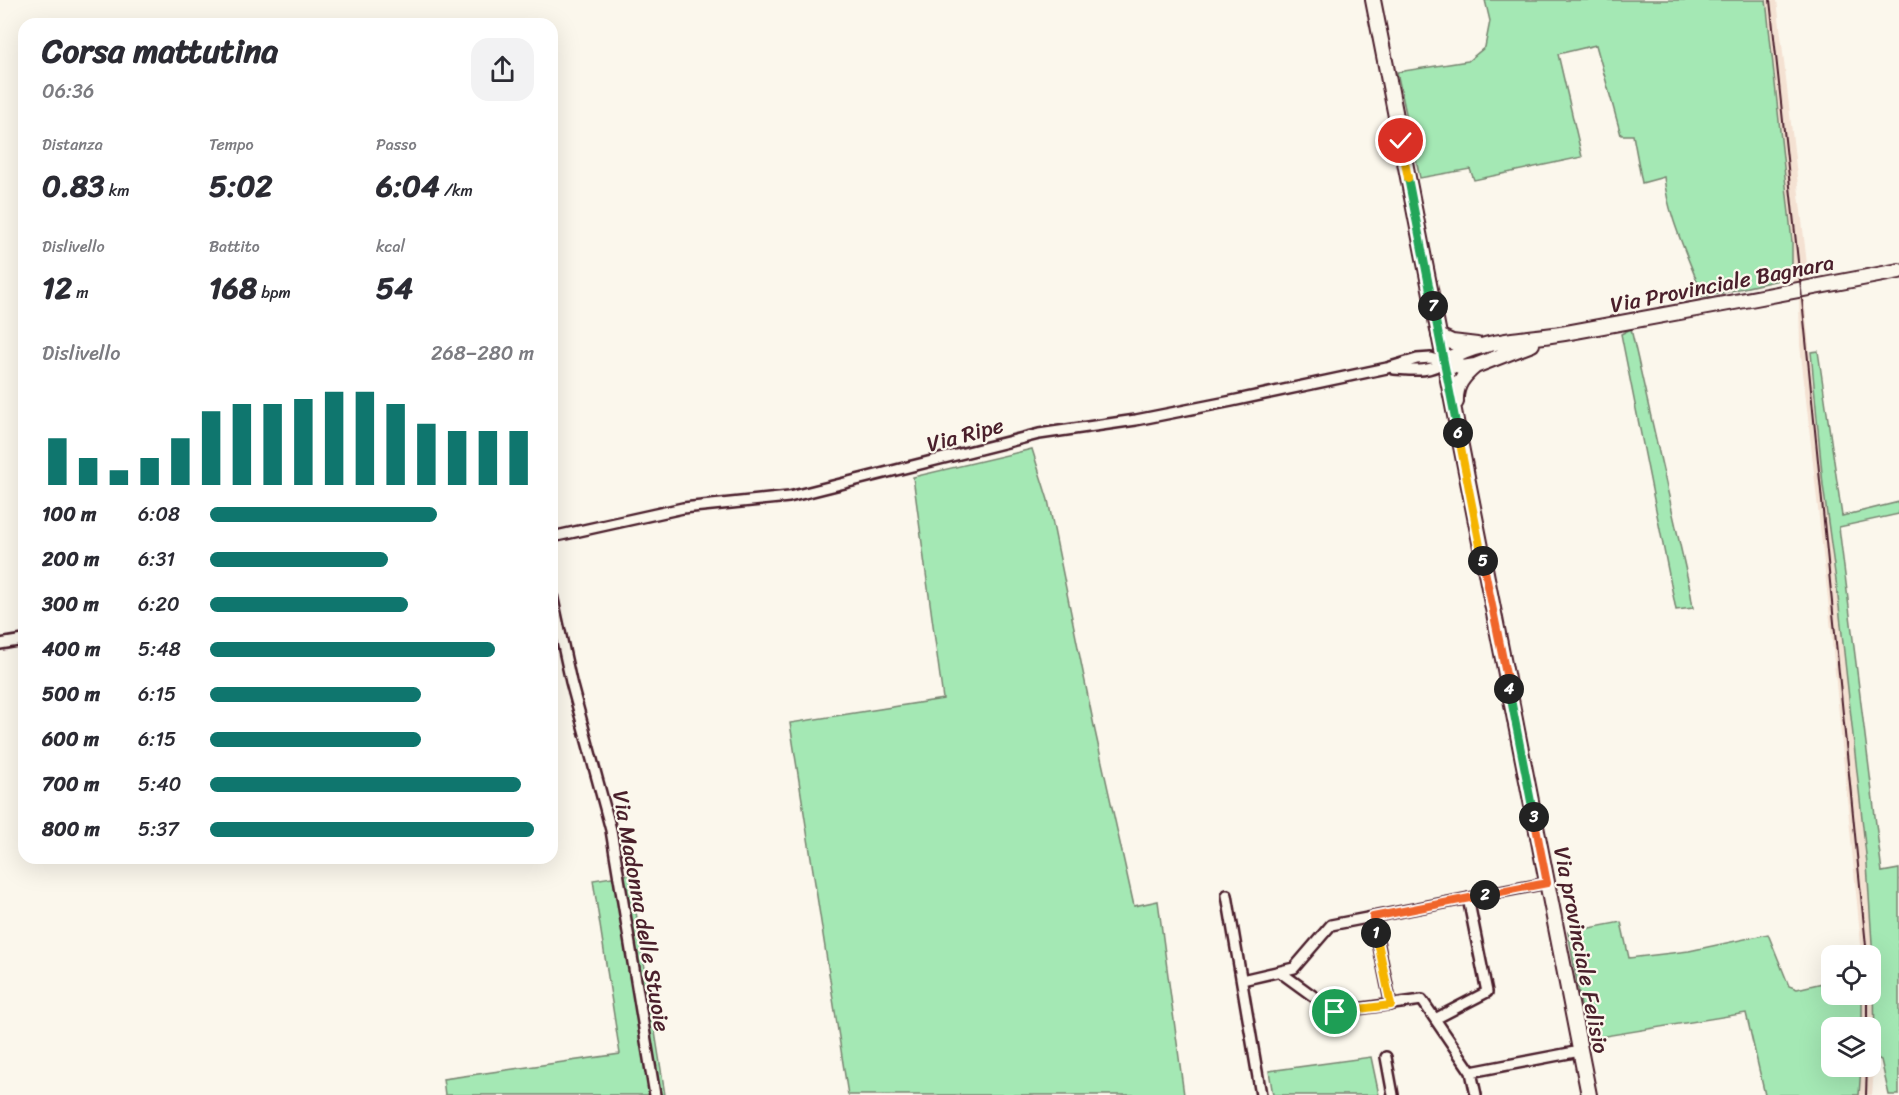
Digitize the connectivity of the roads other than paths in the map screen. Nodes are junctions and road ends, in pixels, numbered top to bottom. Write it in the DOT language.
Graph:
graph roads {
  1 [pos="1373,0"];
  2 [pos="1899,271"];
  3 [pos="1553,335"];
  4 [pos="1439,336"];
  5 [pos="1481,345"];
  6 [pos="1444,362"];
  7 [pos="1475,366"];
  8 [pos="1458,431"];
  9 [pos="558,536"];
  10 [pos="558,622"];
  11 [pos="18,641"];
  12 [pos="0,644"];
  13 [pos="1547,883"];
  14 [pos="1227,895"];
  15 [pos="1468,898"];
  16 [pos="1373,917"];
  17 [pos="1280,972"];
  18 [pos="1242,980"];
  19 [pos="1391,1005"];
  20 [pos="1435,1019"];
  21 [pos="1580,1051"];
  22 [pos="1386,1057"];
  23 [pos="1471,1072"];
  24 [pos="655,1095"];
  25 [pos="1261,1095"];
  26 [pos="1393,1095"];
  27 [pos="1476,1095"];
  28 [pos="1589,1095"];
  1 -- 4 [label="main road, Via provinciale Felisio"];
  2 -- 3 [label="main road, Via Provinciale Bagnara"];
  3 -- 5 [label="main road, Via Provinciale Bagnara"];
  3 -- 7 [label="main road, Via Provinciale Bagnara"];
  4 -- 5 [label="main road, Via Provinciale Bagnara"];
  4 -- 6 [label="main road, Via provinciale Felisio"];
  5 -- 6 [label="main road, Via Provinciale Bagnara"];
  6 -- 7 [label="main road, Via Provinciale Bagnara"];
  6 -- 8 [label="main road, Via provinciale Felisio"];
  6 -- 9 [label="street, Via Ripe"];
  7 -- 8 [label="main road"];
  8 -- 13 [label="main road, Via provinciale Felisio"];
  10 -- 24 [label="street, Via Madonna delle Stuoie"];
  11 -- 12 [label="street"];
  13 -- 15 [label="street"];
  13 -- 21 [label="main road, Via provinciale Felisio"];
  14 -- 18 [label="street"];
  15 -- 16 [label="street"];
  15 -- 20 [label="street"];
  16 -- 17 [label="street"];
  16 -- 19 [label="street"];
  17 -- 18 [label="street"];
  17 -- 19 [label="street"];
  18 -- 25 [label="street"];
  19 -- 20 [label="street"];
  20 -- 23 [label="street"];
  21 -- 23 [label="street"];
  21 -- 28 [label="main road, Via provinciale Felisio"];
  22 -- 26 [label="street"];
  23 -- 27 [label="street"];
}
